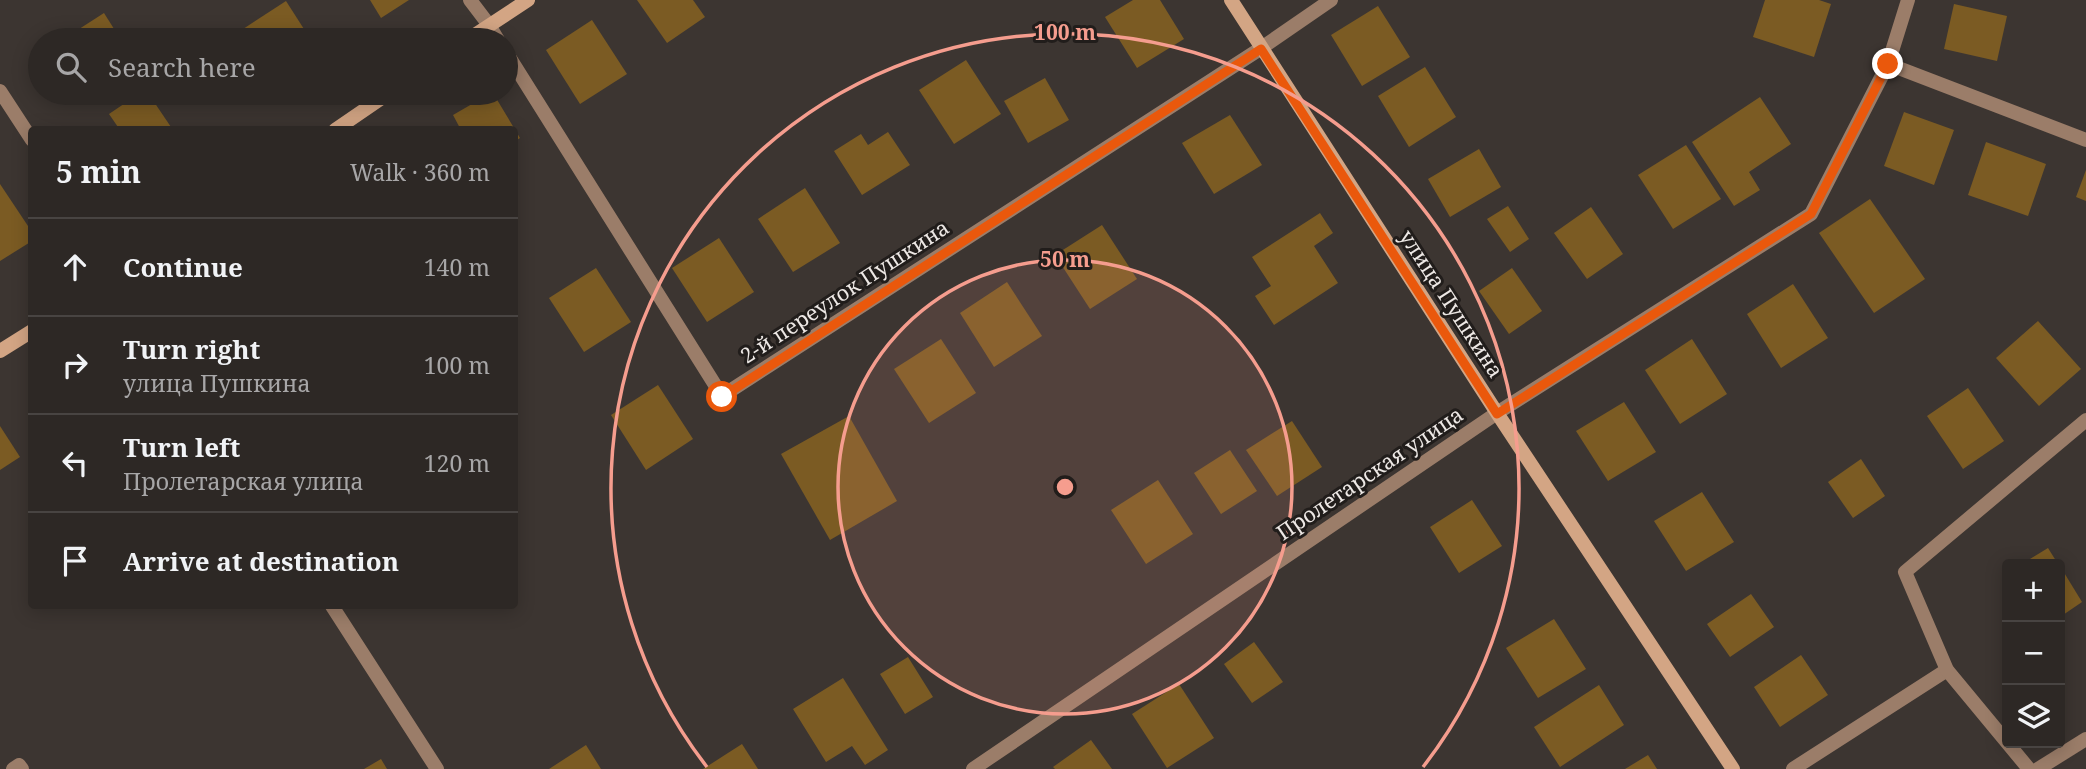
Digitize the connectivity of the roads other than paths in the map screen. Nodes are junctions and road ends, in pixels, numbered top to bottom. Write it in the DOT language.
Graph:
graph roads {
  1 [pos="470,0"];
  2 [pos="528,0"];
  3 [pos="1231,0"];
  4 [pos="1331,0"];
  5 [pos="1908,0"];
  6 [pos="489,25"];
  7 [pos="485,28"];
  8 [pos="491,28"];
  9 [pos="1261,49"];
  10 [pos="1888,64"];
  11 [pos="518,71"];
  12 [pos="0,91"];
  13 [pos="371,105"];
  14 [pos="341,126"];
  15 [pos="28,134"];
  16 [pos="2086,140"];
  17 [pos="28,334"];
  18 [pos="0,351"];
  19 [pos="1497,414"];
  20 [pos="2086,420"];
  21 [pos="334,609"];
  22 [pos="1947,670"];
  23 [pos="2086,739"];
  24 [pos="13,769"];
  25 [pos="22,769"];
  26 [pos="438,769"];
  27 [pos="973,769"];
  28 [pos="1733,769"];
  29 [pos="1793,769"];
  30 [pos="2029,769"];
  31 [pos="2038,769"];
  1 -- 6 [label="street"];
  2 -- 6 [label="street"];
  3 -- 9 [label="street, улица Пушкина"];
  4 -- 9 [label="street, 2-й переулок Пушкина"];
  5 -- 10 [label="street, Пролетарская улица"];
  6 -- 7 [label="street"];
  6 -- 8 [label="street"];
  9 -- 11 [label="street, 2-й переулок Пушкина"];
  9 -- 19 [label="street, улица Пушкина"];
  10 -- 16 [label="street"];
  10 -- 19 [label="street, Пролетарская улица"];
  12 -- 15 [label="street"];
  13 -- 14 [label="street"];
  17 -- 18 [label="street"];
  19 -- 27 [label="street, Пролетарская улица"];
  19 -- 28 [label="street, улица Пушкина"];
  20 -- 22 [label="street"];
  21 -- 26 [label="street"];
  22 -- 29 [label="street"];
  22 -- 30 [label="street"];
  23 -- 31 [label="street"];
  24 -- 25 [label="street"];
}
